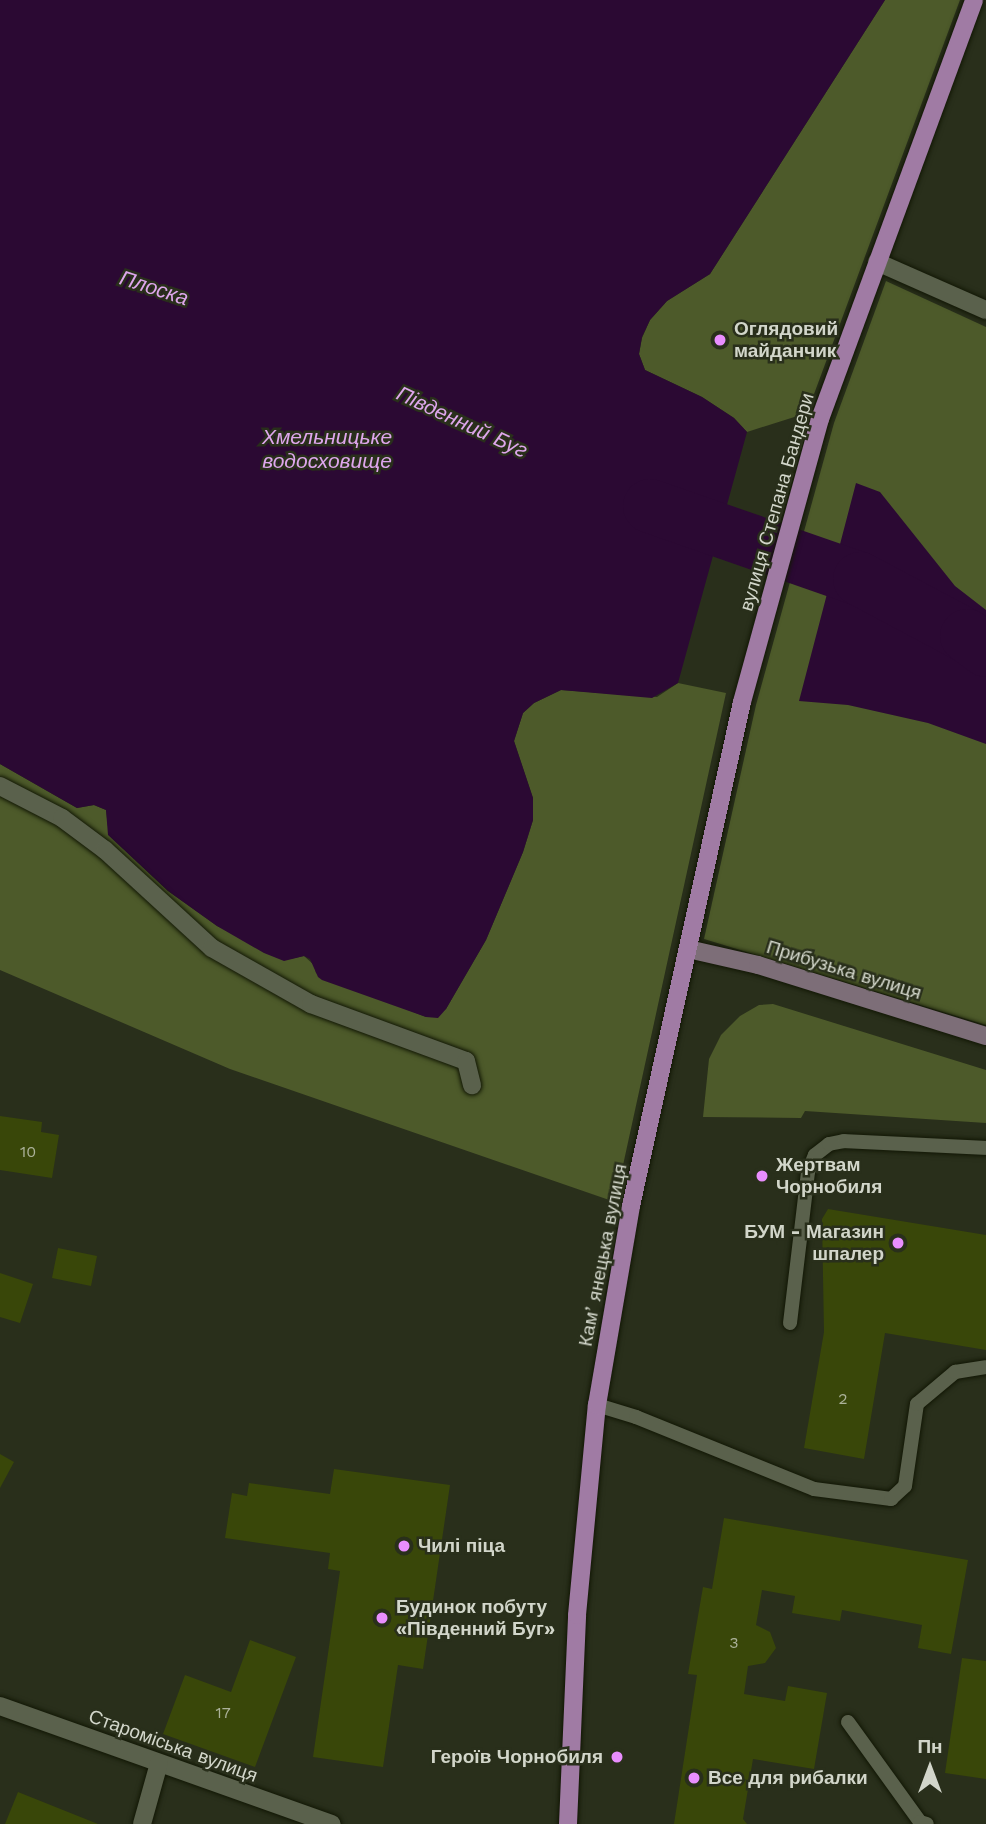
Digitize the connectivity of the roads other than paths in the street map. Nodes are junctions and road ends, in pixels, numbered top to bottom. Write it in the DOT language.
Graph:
graph roads {
  1 [pos="974,0"];
  2 [pos="877,262"];
  3 [pos="986,310"];
  4 [pos="742,702"];
  5 [pos="0,786"];
  6 [pos="688,949"];
  7 [pos="986,1036"];
  8 [pos="472,1085"];
  9 [pos="986,1148"];
  10 [pos="790,1323"];
  11 [pos="986,1367"];
  12 [pos="597,1405"];
  13 [pos="0,1706"];
  14 [pos="848,1722"];
  15 [pos="159,1763"];
  16 [pos="142,1824"];
  17 [pos="332,1824"];
  18 [pos="568,1824"];
  19 [pos="927,1824"];
  1 -- 2 [label="main road, вулиця Степана Бандери"];
  2 -- 3 [label="street"];
  2 -- 4 [label="main road, вулиця Степана Бандери"];
  4 -- 6 [label="main road, Камʼянецька вулиця"];
  5 -- 8 [label="street"];
  6 -- 7 [label="street, Прибузька вулиця"];
  6 -- 12 [label="main road, Камʼянецька вулиця"];
  9 -- 10 [label="lane"];
  11 -- 12 [label="lane"];
  12 -- 18 [label="main road, Камʼянецька вулиця"];
  13 -- 15 [label="street, Староміська вулиця"];
  14 -- 19 [label="lane"];
  15 -- 16 [label="street"];
  15 -- 17 [label="street, Староміська вулиця"];
}
